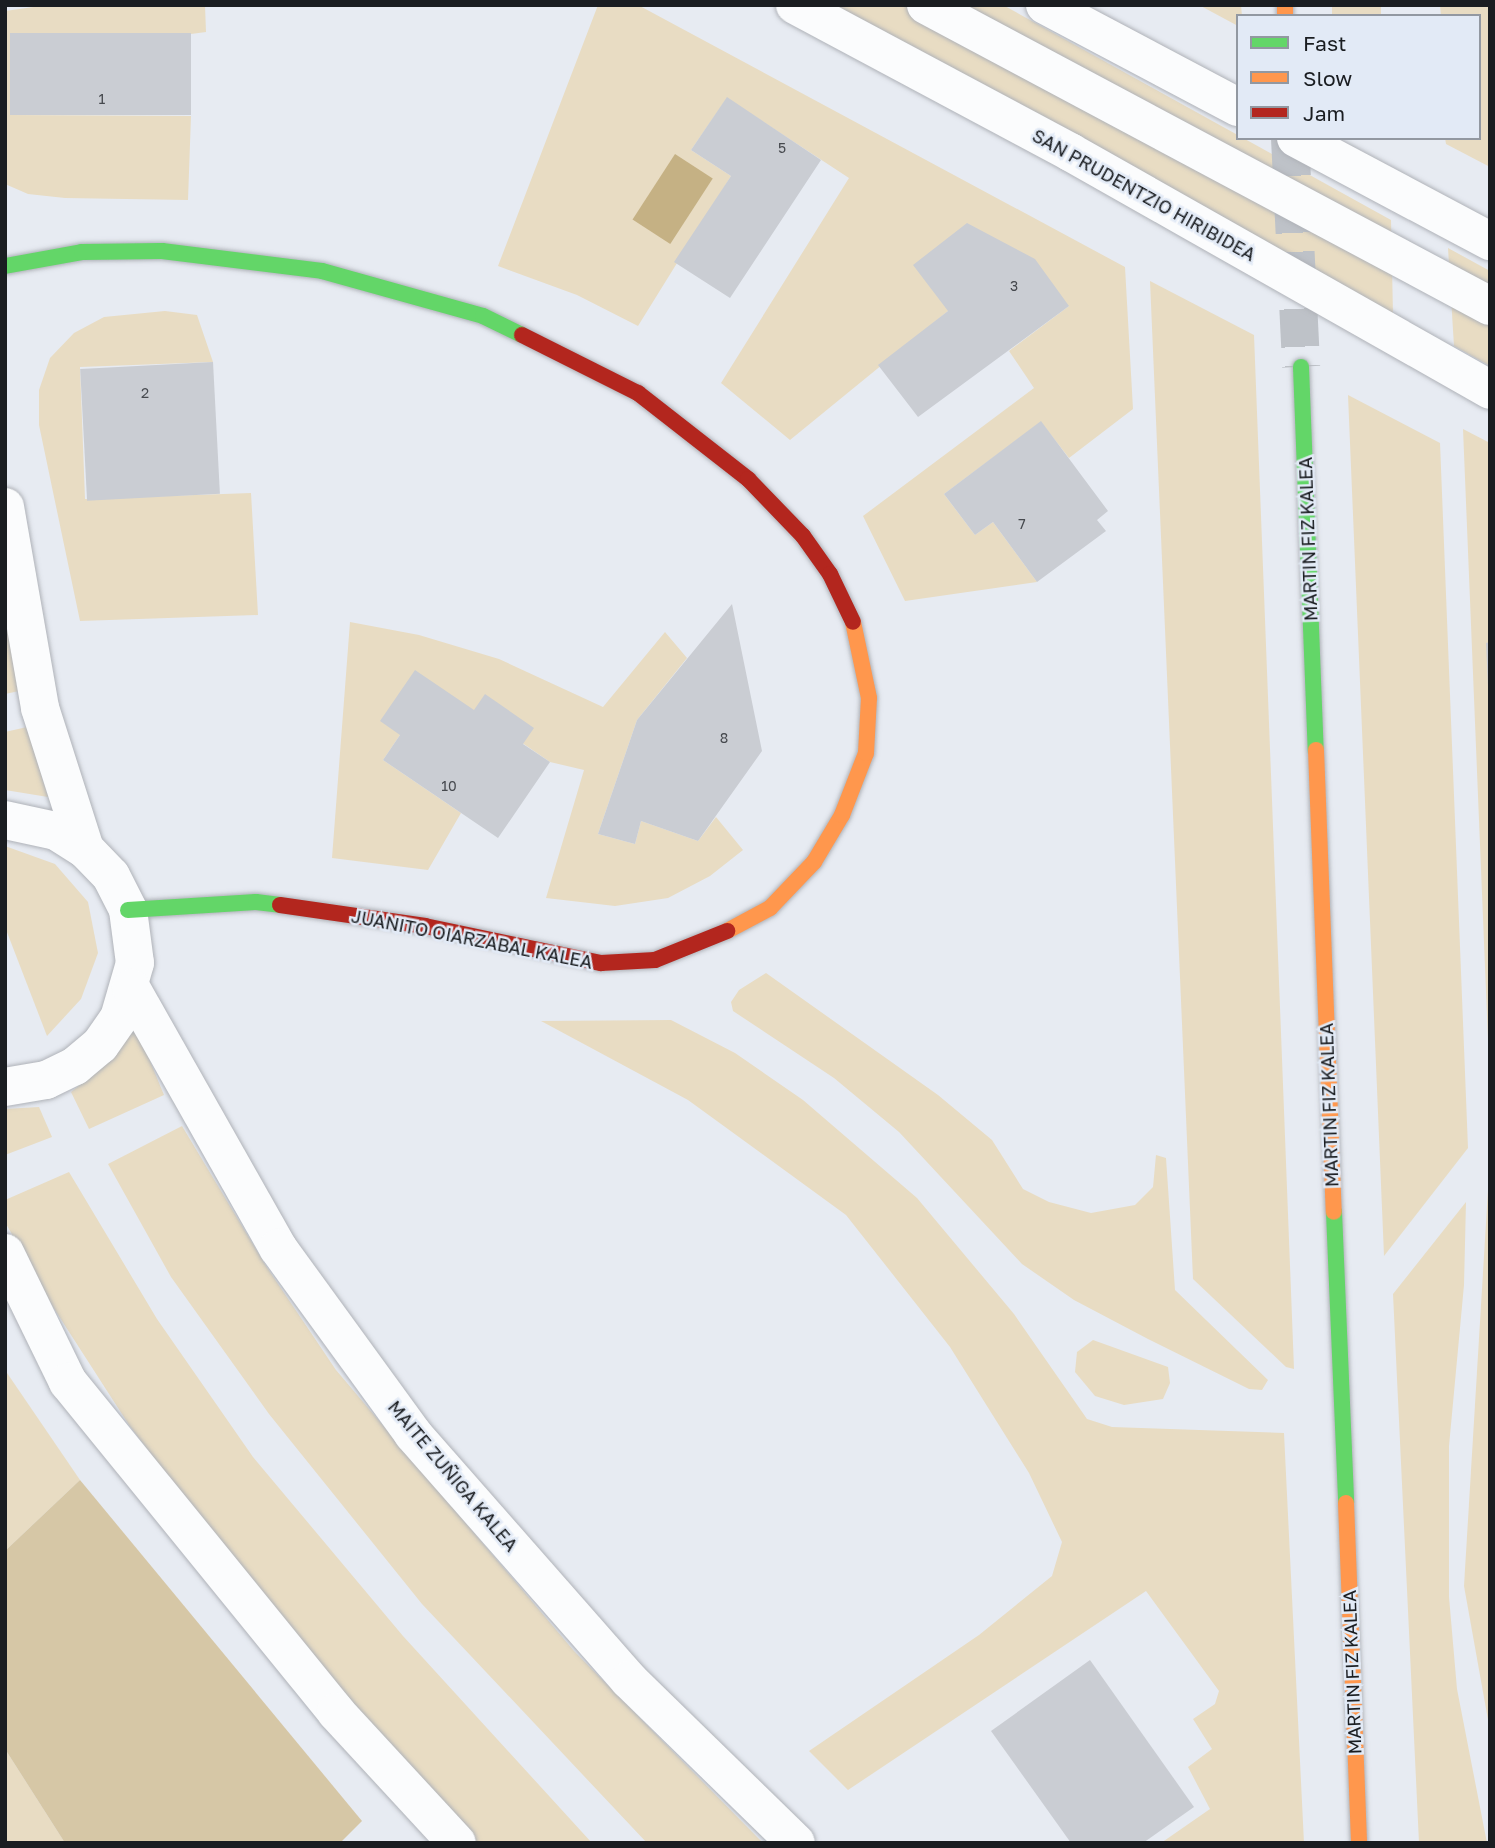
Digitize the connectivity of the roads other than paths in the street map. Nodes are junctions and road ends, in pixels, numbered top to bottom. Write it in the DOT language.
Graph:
graph roads {
  1 [pos="795,5"];
  2 [pos="926,5"];
  3 [pos="1045,5"];
  4 [pos="1236,106"];
  5 [pos="1300,140"];
  6 [pos="1490,241"];
  7 [pos="5,266"];
  8 [pos="1490,306"];
  9 [pos="1301,368"];
  10 [pos="1490,390"];
  11 [pos="5,507"];
  12 [pos="5,820"];
  13 [pos="85,849"];
  14 [pos="128,910"];
  15 [pos="131,988"];
  16 [pos="5,1087"];
  17 [pos="5,1253"];
  18 [pos="457,1843"];
  19 [pos="796,1843"];
  20 [pos="1359,1843"];
  1 -- 10 [label="street, SAN PRUDENTZIO HIRIBIDEA"];
  2 -- 8 [label="street"];
  3 -- 4 [label="street"];
  5 -- 6 [label="street"];
  7 -- 14 [label="street, JUANITO OIARZABAL KALEA"];
  9 -- 20 [label="street, MARTIN FIZ KALEA"];
  11 -- 13 [label="street"];
  12 -- 13 [label="street"];
  13 -- 14 [label="street"];
  14 -- 15 [label="street"];
  15 -- 16 [label="street"];
  15 -- 19 [label="street, MAITE ZUÑIGA KALEA"];
  17 -- 18 [label="street"];
}
